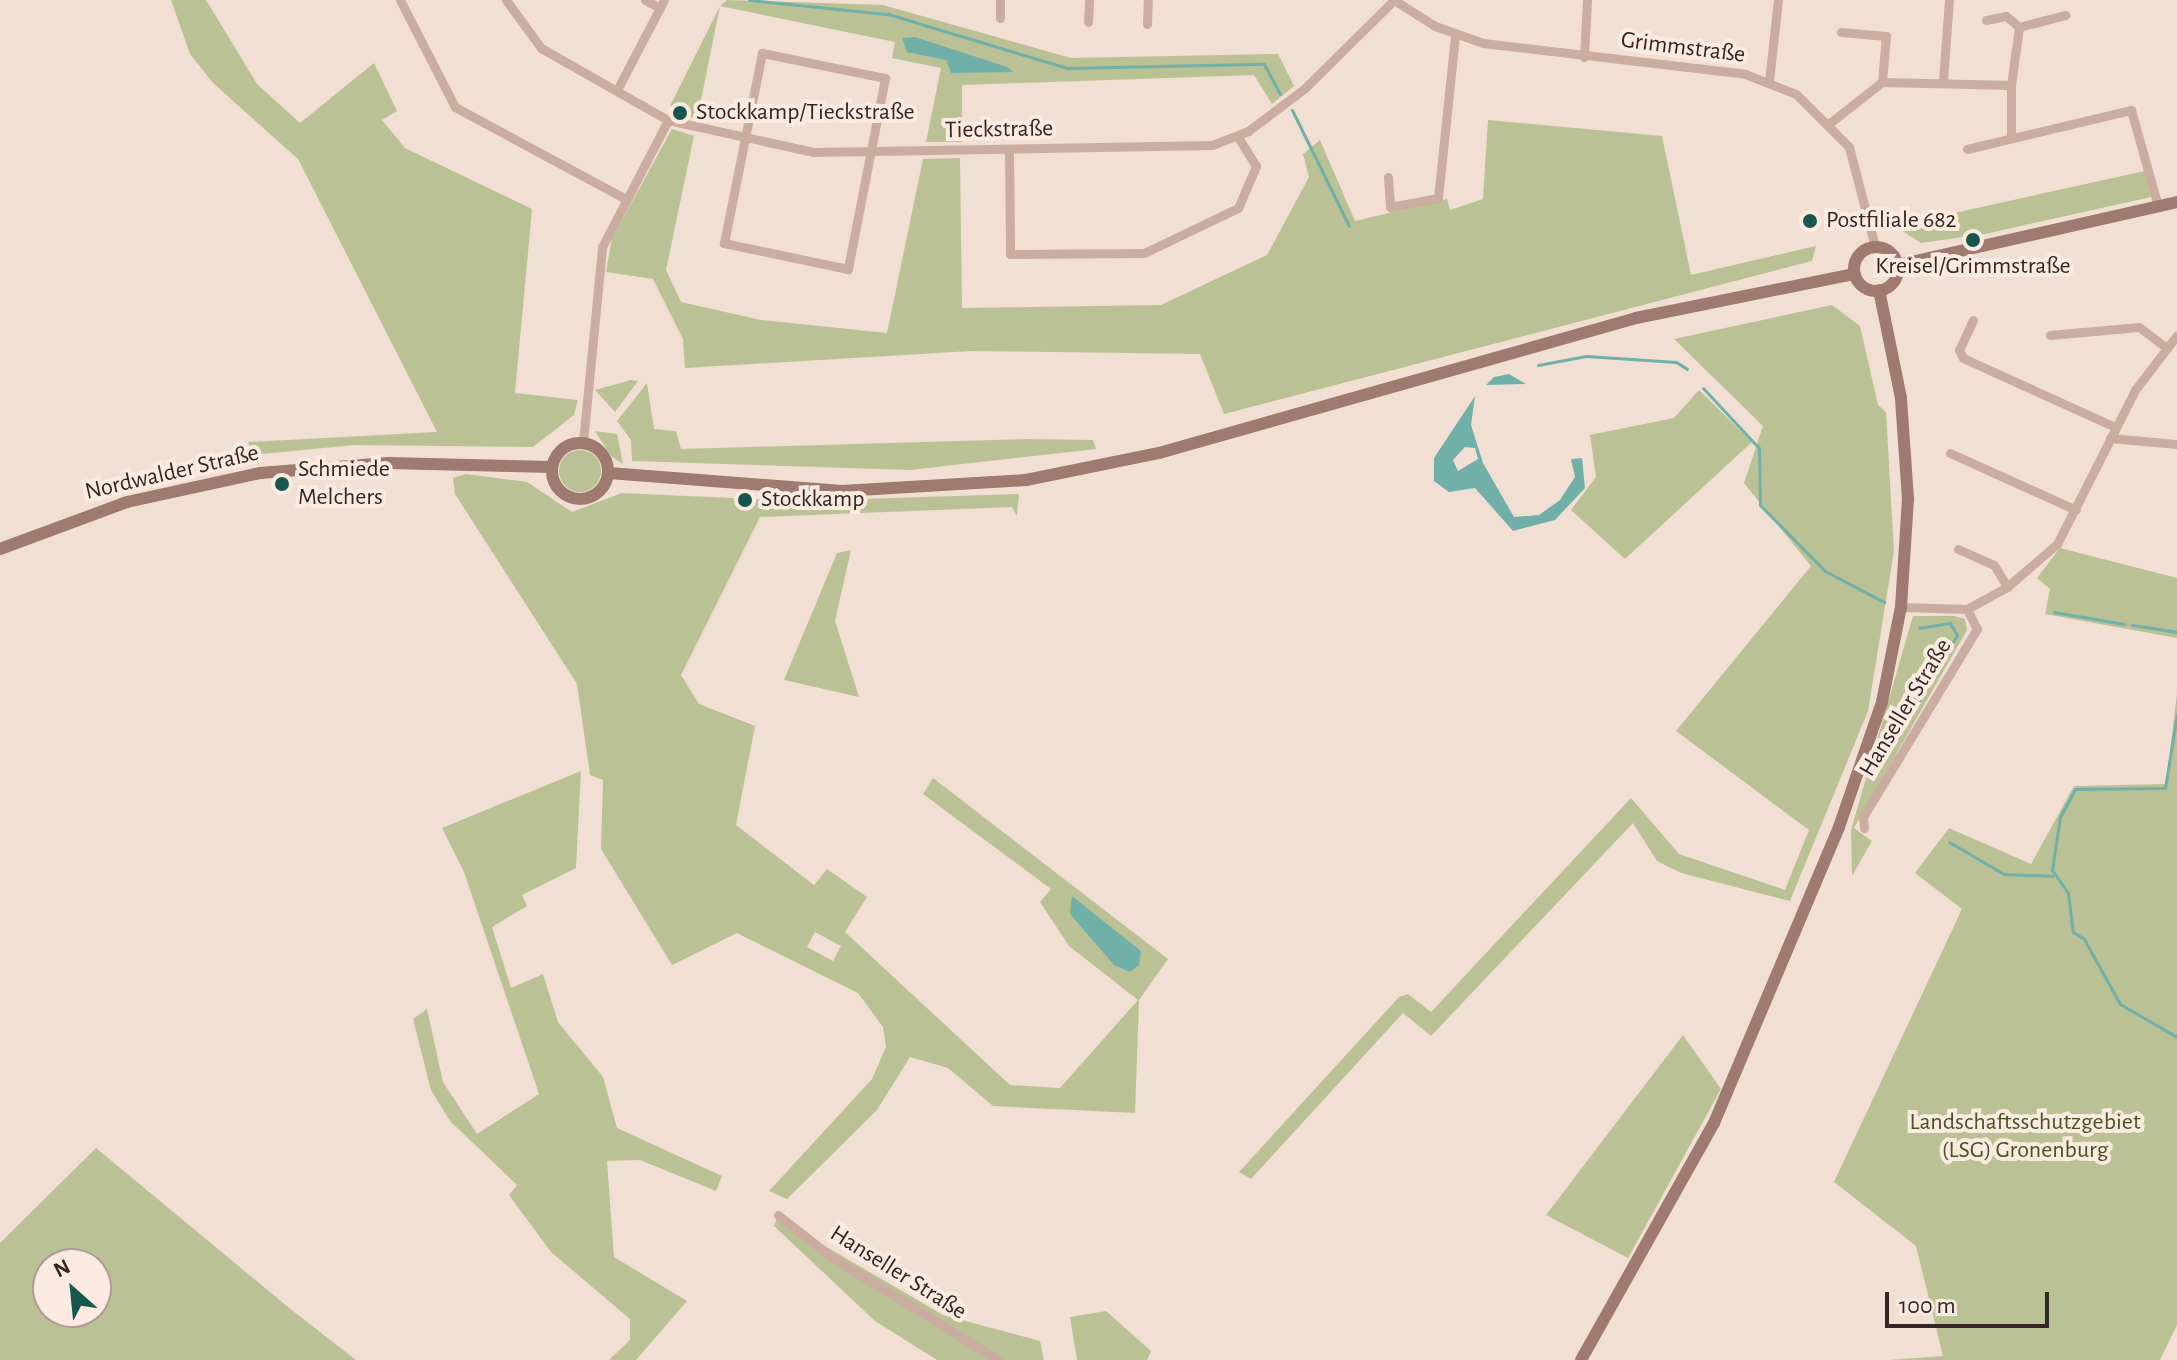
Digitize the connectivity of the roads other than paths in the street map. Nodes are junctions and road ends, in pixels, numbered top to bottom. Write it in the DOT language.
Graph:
graph roads {
  1 [pos="400,0"];
  2 [pos="506,0"];
  3 [pos="645,0"];
  4 [pos="1000,0"];
  5 [pos="1089,0"];
  6 [pos="1148,0"];
  7 [pos="1394,0"];
  8 [pos="1587,0"];
  9 [pos="1778,0"];
  10 [pos="1949,0"];
  11 [pos="662,4"];
  12 [pos="2065,15"];
  13 [pos="1000,18"];
  14 [pos="1986,20"];
  15 [pos="1088,22"];
  16 [pos="1147,24"];
  17 [pos="2019,27"];
  18 [pos="1841,32"];
  19 [pos="1455,35"];
  20 [pos="1584,57"];
  21 [pos="1769,81"];
  22 [pos="1943,81"];
  23 [pos="1882,82"];
  24 [pos="2011,85"];
  25 [pos="618,88"];
  26 [pos="668,120"];
  27 [pos="1831,122"];
  28 [pos="1237,136"];
  29 [pos="2011,138"];
  30 [pos="744,139"];
  31 [pos="1967,149"];
  32 [pos="1009,150"];
  33 [pos="872,151"];
  34 [pos="1388,177"];
  35 [pos="624,198"];
  36 [pos="2177,202"];
  37 [pos="2158,206"];
  38 [pos="1875,247"];
  39 [pos="1898,265"];
  40 [pos="1855,274"];
  41 [pos="1879,290"];
  42 [pos="1973,320"];
  43 [pos="2050,335"];
  44 [pos="2177,335"];
  45 [pos="2163,345"];
  46 [pos="2115,427"];
  47 [pos="2110,438"];
  48 [pos="583,442"];
  49 [pos="2177,444"];
  50 [pos="1950,453"];
  51 [pos="552,467"];
  52 [pos="609,473"];
  53 [pos="2076,510"];
  54 [pos="0,549"];
  55 [pos="1958,549"];
  56 [pos="2007,587"];
  57 [pos="1901,607"];
  58 [pos="1967,609"];
  59 [pos="1864,828"];
  60 [pos="778,1215"];
  61 [pos="999,1360"];
  62 [pos="1581,1360"];
  1 -- 35 [label="street"];
  2 -- 25 [label="street, Tieckstraße"];
  3 -- 11 [label="street"];
  4 -- 13 [label="street"];
  5 -- 15 [label="street"];
  6 -- 16 [label="street"];
  7 -- 19 [label="street, Grimmstraße"];
  7 -- 28 [label="street, Tieckstraße"];
  8 -- 20 [label="street"];
  9 -- 21 [label="street"];
  10 -- 22 [label="street"];
  11 -- 25 [label="street"];
  12 -- 17 [label="street"];
  14 -- 17 [label="street"];
  17 -- 24 [label="street"];
  18 -- 23 [label="street"];
  19 -- 20 [label="street, Grimmstraße"];
  19 -- 34 [label="street"];
  20 -- 21 [label="street, Grimmstraße"];
  21 -- 27 [label="street, Grimmstraße"];
  22 -- 23 [label="street"];
  22 -- 24 [label="street"];
  23 -- 27 [label="street"];
  24 -- 29 [label="street"];
  25 -- 26 [label="street, Tieckstraße"];
  26 -- 30 [label="street, Tieckstraße"];
  26 -- 35 [label="street"];
  27 -- 38 [label="street, Grimmstraße"];
  28 -- 32 [label="street, Tieckstraße"];
  28 -- 32 [label="street"];
  29 -- 31 [label="street"];
  29 -- 37 [label="street"];
  30 -- 33 [label="street, Tieckstraße"];
  30 -- 33 [label="street"];
  30 -- 33 [label="street"];
  32 -- 33 [label="street, Tieckstraße"];
  35 -- 48 [label="street"];
  36 -- 37 [label="main road"];
  37 -- 39 [label="main road"];
  38 -- 39 [label="main road"];
  38 -- 40 [label="main road"];
  39 -- 41 [label="main road"];
  40 -- 41 [label="main road"];
  40 -- 52 [label="main road"];
  41 -- 57 [label="main road"];
  42 -- 46 [label="street"];
  43 -- 45 [label="street"];
  44 -- 45 [label="street"];
  45 -- 46 [label="street"];
  46 -- 47 [label="street"];
  47 -- 49 [label="street"];
  47 -- 53 [label="street"];
  48 -- 51 [label="main road"];
  48 -- 52 [label="main road"];
  50 -- 53 [label="street"];
  51 -- 52 [label="main road"];
  51 -- 54 [label="main road, Nordwalder Straße"];
  53 -- 56 [label="street"];
  55 -- 56 [label="street"];
  56 -- 58 [label="street"];
  57 -- 58 [label="street, Hanseller Straße"];
  57 -- 62 [label="main road"];
  58 -- 59 [label="street, Hanseller Straße"];
  60 -- 61 [label="street, Hanseller Straße"];
}
